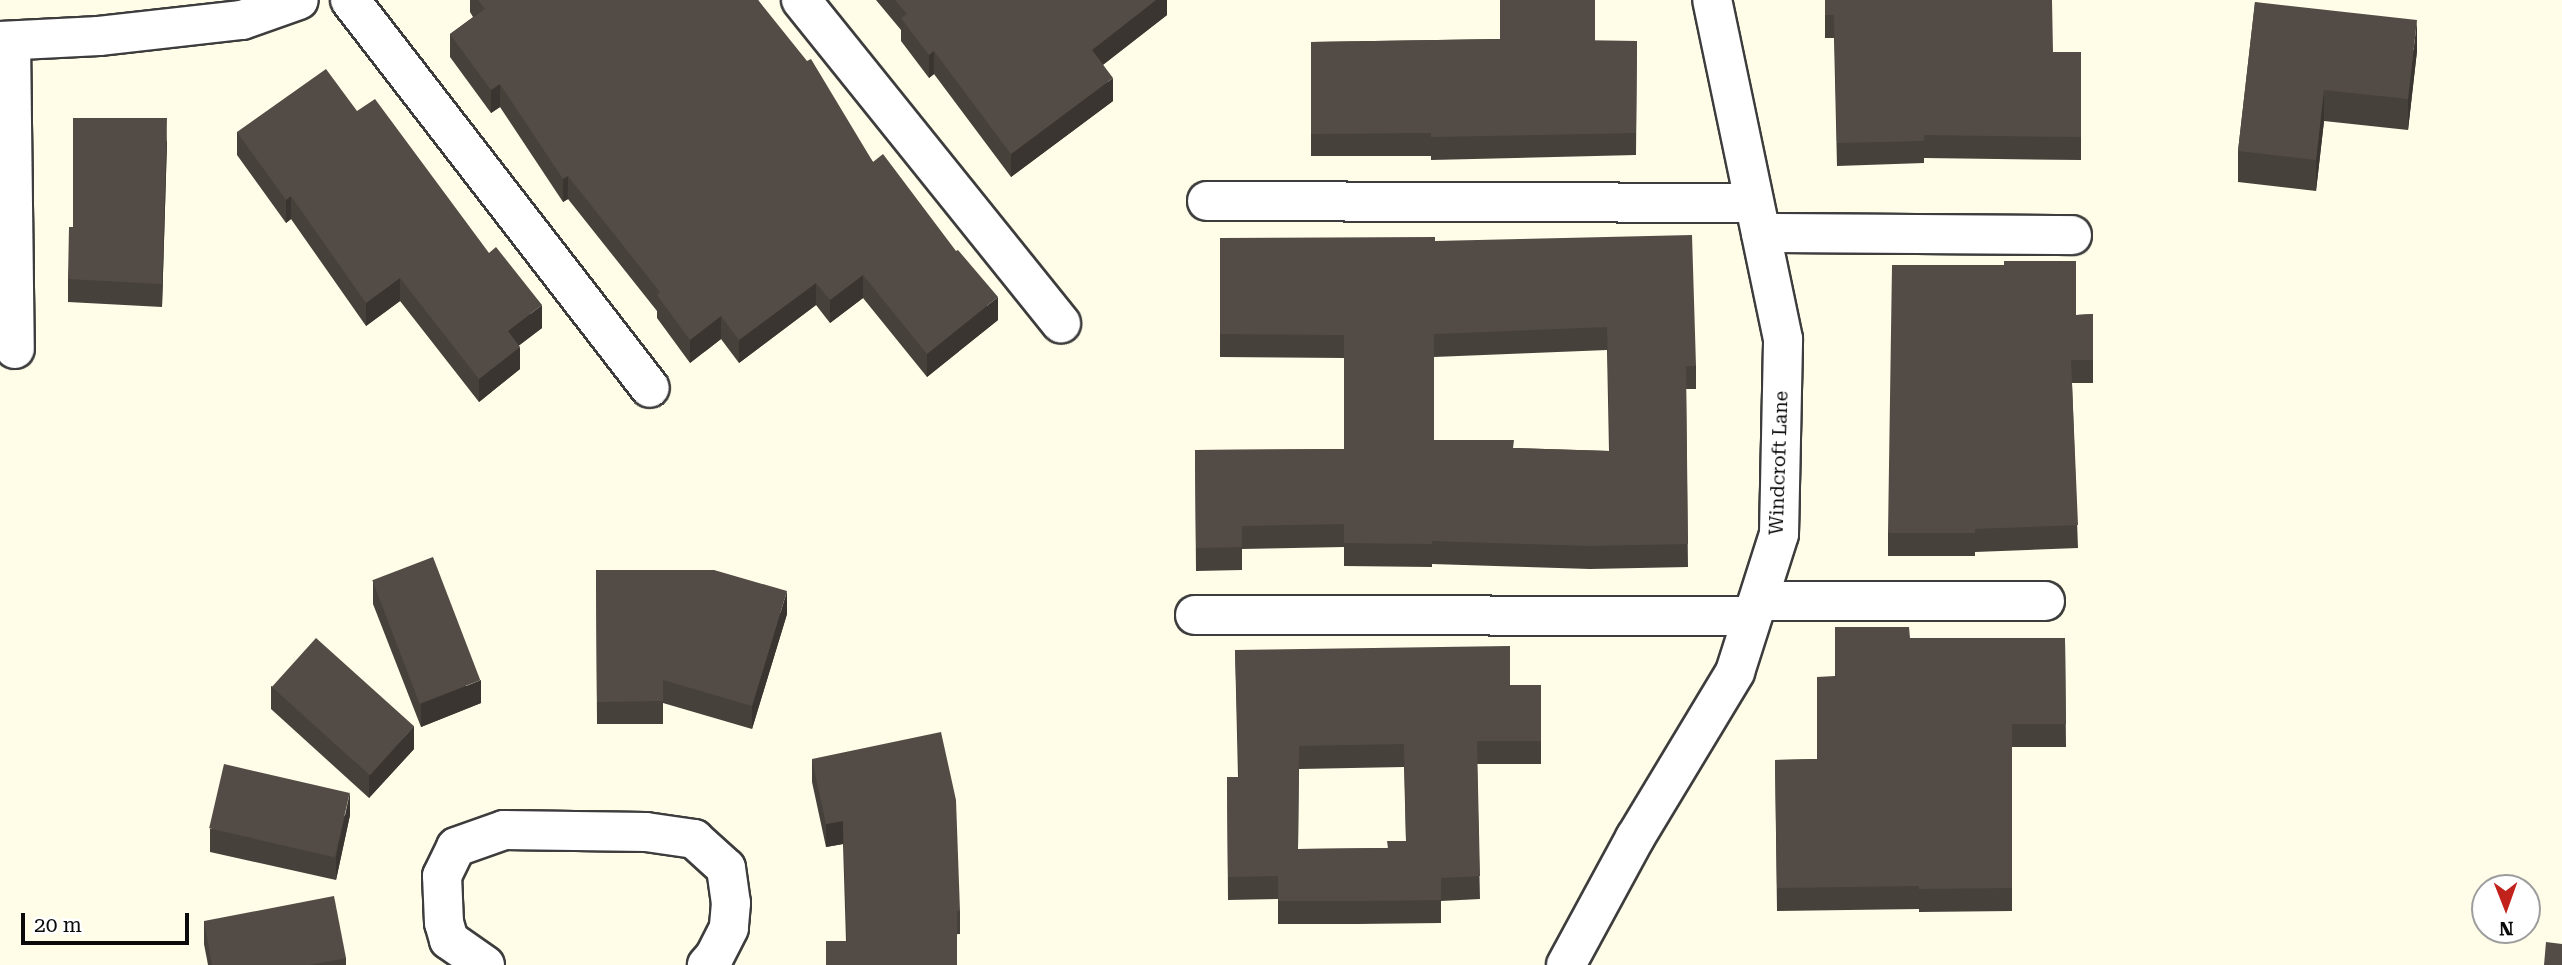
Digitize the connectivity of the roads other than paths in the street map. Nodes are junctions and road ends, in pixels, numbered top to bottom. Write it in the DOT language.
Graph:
graph roads {
  1 [pos="299,0"];
  2 [pos="349,0"];
  3 [pos="800,0"];
  4 [pos="1712,0"];
  5 [pos="181,13"];
  6 [pos="5,41"];
  7 [pos="1207,201"];
  8 [pos="1758,218"];
  9 [pos="2072,235"];
  10 [pos="1061,323"];
  11 [pos="15,349"];
  12 [pos="650,388"];
  13 [pos="2045,601"];
  14 [pos="1755,608"];
  15 [pos="1195,615"];
  16 [pos="485,965"];
  17 [pos="706,965"];
  18 [pos="1566,965"];
  1 -- 5 [label="street"];
  2 -- 12 [label="street"];
  3 -- 10 [label="street"];
  4 -- 8 [label="street, Windcroft Lane"];
  5 -- 6 [label="street"];
  6 -- 11 [label="street"];
  7 -- 8 [label="street"];
  8 -- 9 [label="street"];
  8 -- 14 [label="street, Windcroft Lane"];
  13 -- 14 [label="street"];
  14 -- 15 [label="street"];
  14 -- 18 [label="street, Windcroft Lane"];
  16 -- 17 [label="street"];
}
